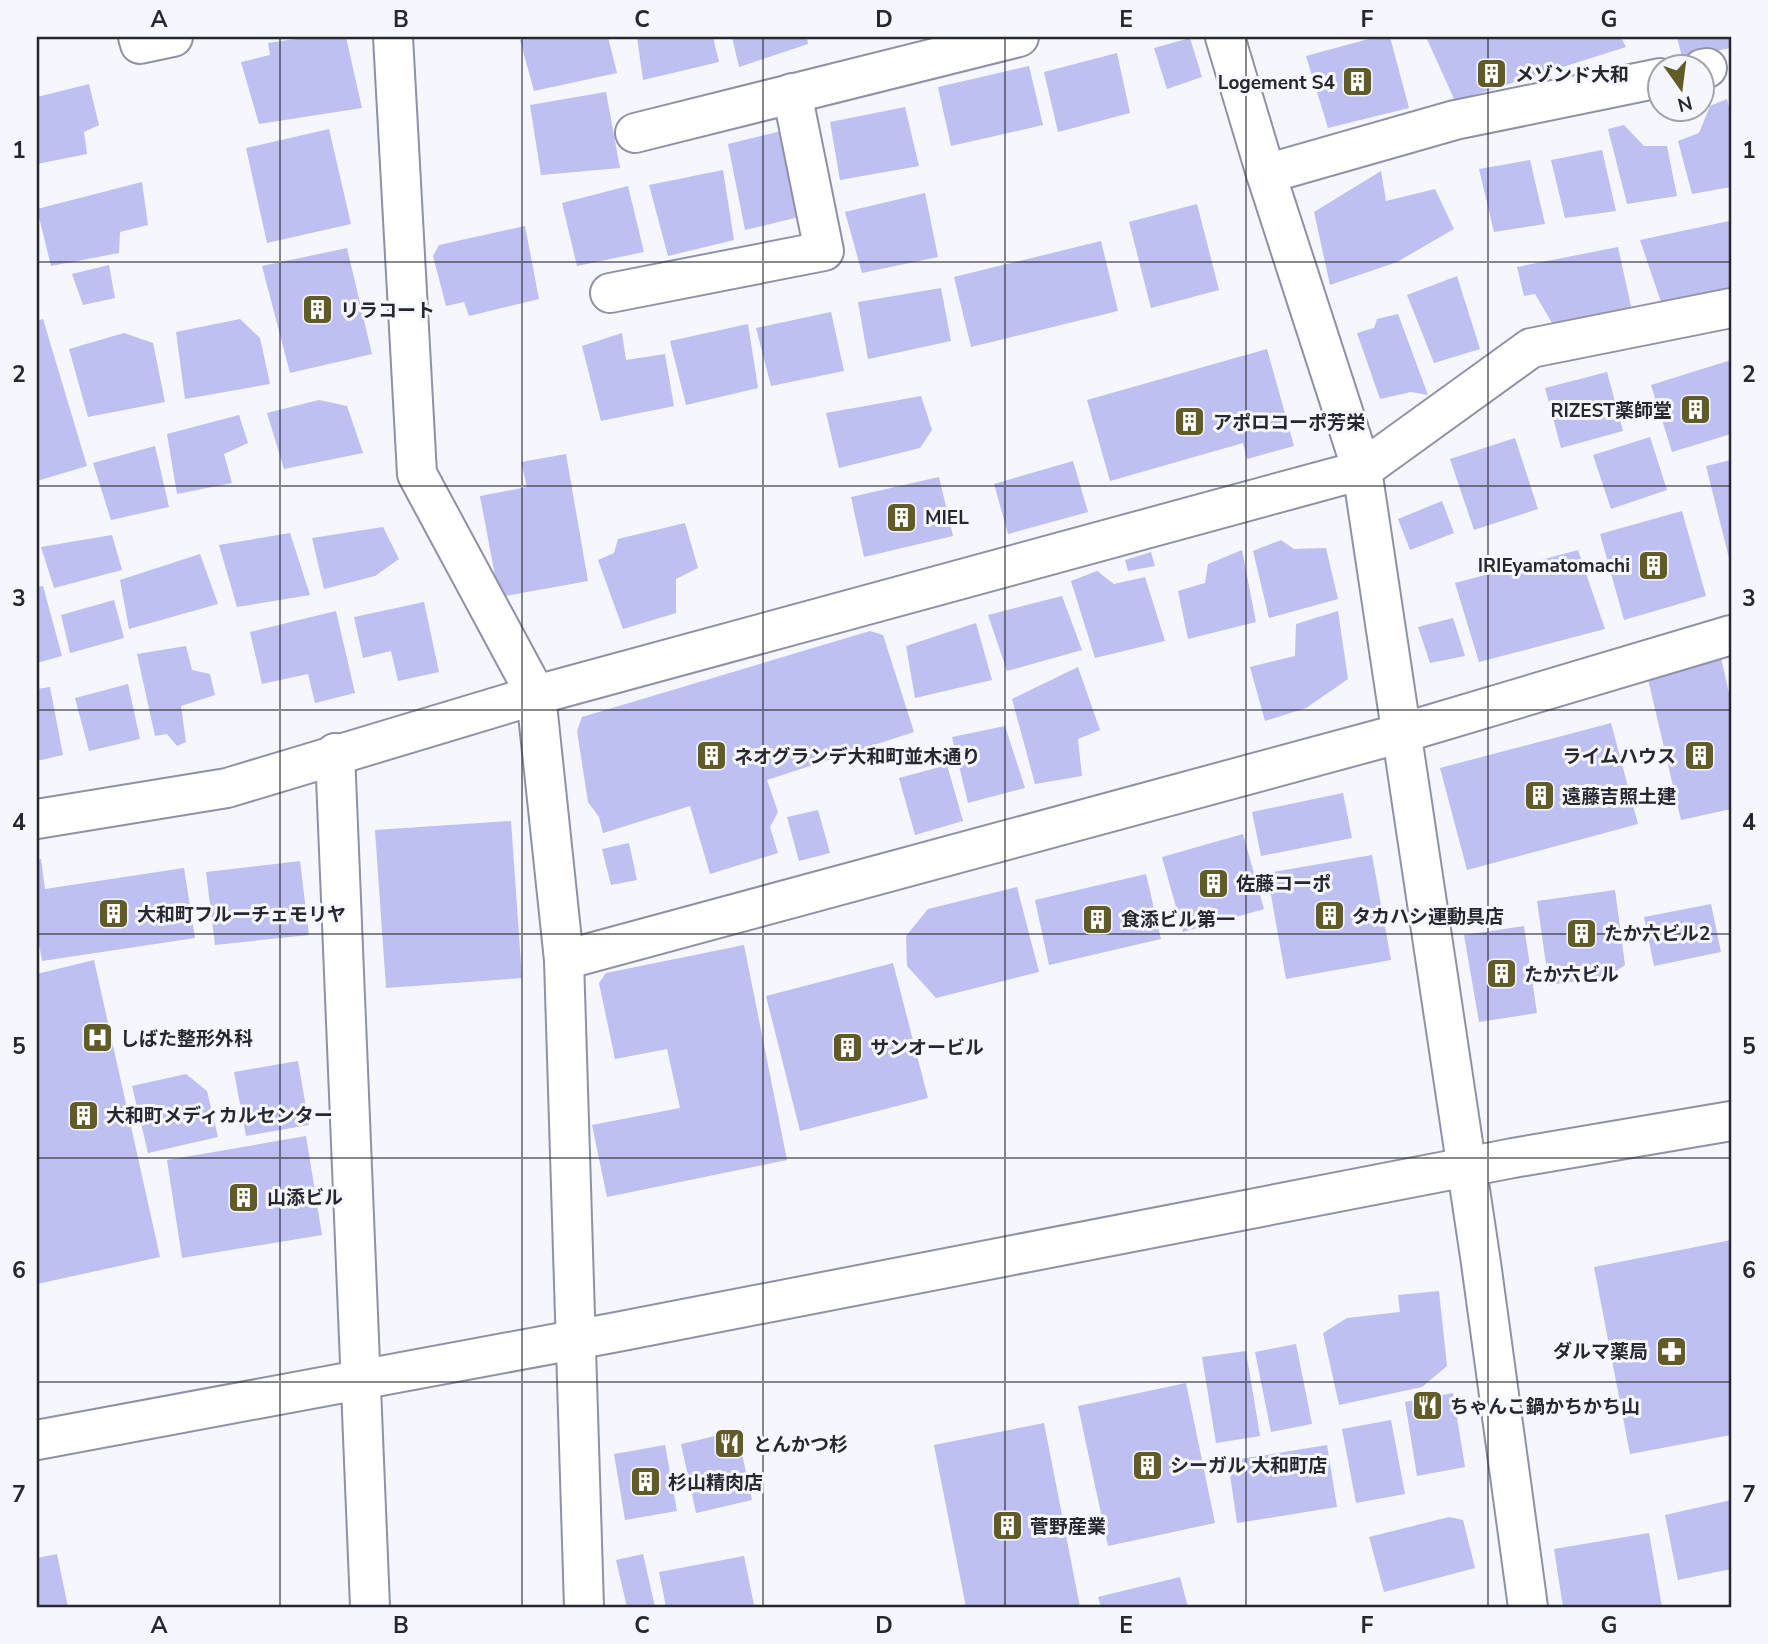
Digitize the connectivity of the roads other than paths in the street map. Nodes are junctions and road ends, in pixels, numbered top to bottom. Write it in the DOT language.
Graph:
graph roads {
  1 [pos="138,37"];
  2 [pos="173,37"];
  3 [pos="393,37"];
  4 [pos="1019,37"];
  5 [pos="1225,37"];
  6 [pos="1646,81"];
  7 [pos="792,93"];
  8 [pos="635,133"];
  9 [pos="1266,174"];
  10 [pos="610,293"];
  11 [pos="1731,308"];
  12 [pos="1362,470"];
  13 [pos="1731,635"];
  14 [pos="536,695"];
  15 [pos="1402,733"];
  16 [pos="335,753"];
  17 [pos="37,818"];
  18 [pos="564,960"];
  19 [pos="1731,1121"];
  20 [pos="1465,1167"];
  21 [pos="576,1339"];
  22 [pos="359,1379"];
  23 [pos="37,1440"];
  24 [pos="370,1607"];
  25 [pos="584,1607"];
  26 [pos="1528,1607"];
  1 -- 2 [label="street"];
  3 -- 14 [label="street"];
  4 -- 7 [label="street"];
  5 -- 9 [label="street"];
  6 -- 9 [label="street"];
  7 -- 8 [label="street"];
  7 -- 10 [label="street"];
  9 -- 12 [label="street"];
  11 -- 12 [label="street"];
  12 -- 14 [label="street"];
  12 -- 15 [label="street"];
  13 -- 15 [label="street"];
  14 -- 16 [label="street"];
  14 -- 18 [label="street"];
  15 -- 18 [label="street"];
  15 -- 20 [label="street"];
  16 -- 17 [label="street"];
  16 -- 22 [label="street"];
  18 -- 21 [label="street"];
  19 -- 20 [label="street"];
  20 -- 21 [label="street"];
  20 -- 26 [label="street"];
  21 -- 22 [label="street"];
  21 -- 25 [label="street"];
  22 -- 23 [label="street"];
  22 -- 24 [label="street"];
}
